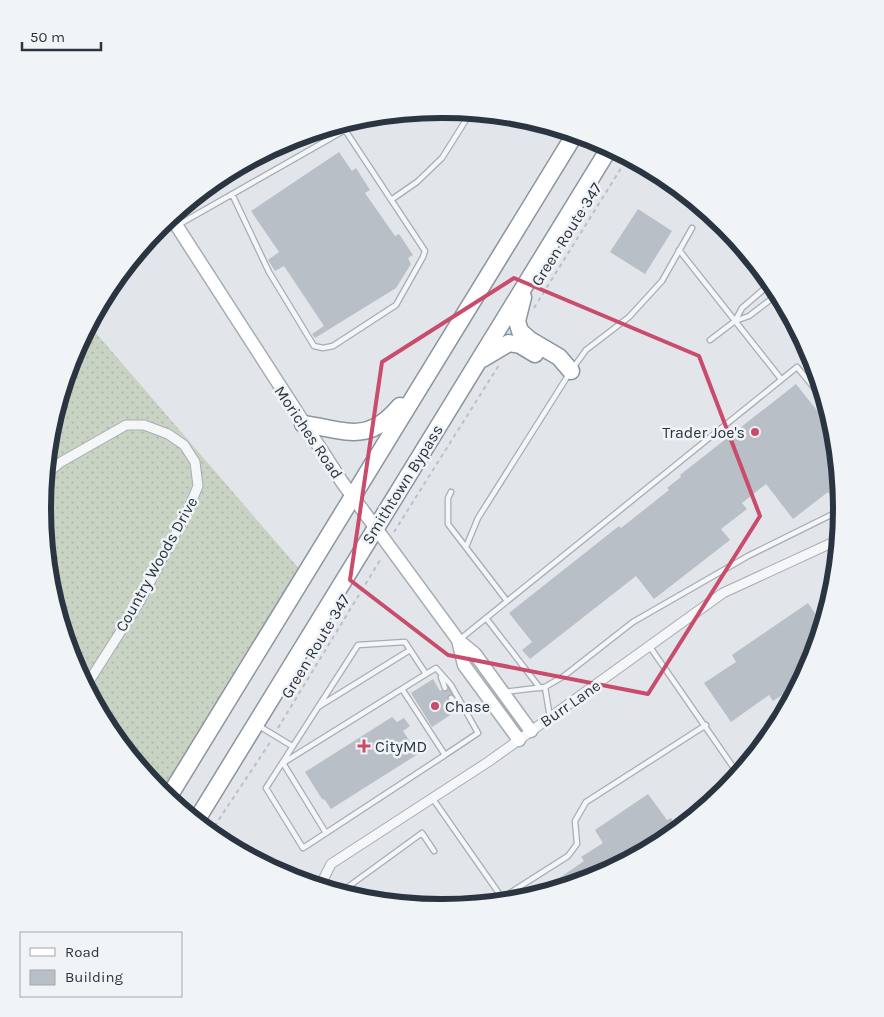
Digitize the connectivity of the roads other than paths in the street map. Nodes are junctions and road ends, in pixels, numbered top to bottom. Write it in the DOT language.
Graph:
graph roads {
  1 [pos="466,119"];
  2 [pos="345,130"];
  3 [pos="572,140"];
  4 [pos="606,154"];
  5 [pos="232,194"];
  6 [pos="391,200"];
  7 [pos="180,218"];
  8 [pos="176,223"];
  9 [pos="692,228"];
  10 [pos="679,250"];
  11 [pos="527,281"];
  12 [pos="765,289"];
  13 [pos="772,299"];
  14 [pos="735,321"];
  15 [pos="710,340"];
  16 [pos="477,362"];
  17 [pos="571,371"];
  18 [pos="425,378"];
  19 [pos="781,379"];
  20 [pos="813,386"];
  21 [pos="303,424"];
  22 [pos="54,468"];
  23 [pos="451,492"];
  24 [pos="352,496"];
  25 [pos="833,514"];
  26 [pos="376,527"];
  27 [pos="831,543"];
  28 [pos="466,547"];
  29 [pos="507,601"];
  30 [pos="486,618"];
  31 [pos="458,640"];
  32 [pos="650,647"];
  33 [pos="410,650"];
  34 [pos="426,674"];
  35 [pos="441,675"];
  36 [pos="91,678"];
  37 [pos="445,688"];
  38 [pos="542,688"];
  39 [pos="402,689"];
  40 [pos="503,692"];
  41 [pos="451,698"];
  42 [pos="317,708"];
  43 [pos="463,710"];
  44 [pos="550,718"];
  45 [pos="255,723"];
  46 [pos="706,725"];
  47 [pos="531,731"];
  48 [pos="518,740"];
  49 [pos="292,746"];
  50 [pos="445,755"];
  51 [pos="283,763"];
  52 [pos="734,768"];
  53 [pos="172,791"];
  54 [pos="433,800"];
  55 [pos="200,815"];
  56 [pos="326,833"];
  57 [pos="434,851"];
  58 [pos="323,881"];
  59 [pos="345,887"];
  60 [pos="514,893"];
  61 [pos="499,895"];
  1 -- 6 [label="lane"];
  2 -- 5 [label="lane"];
  2 -- 6 [label="lane"];
  3 -- 18 [label="highway"];
  4 -- 11 [label="highway, Smithtown Bypass"];
  5 -- 6 [label="lane"];
  5 -- 7 [label="lane"];
  8 -- 21 [label="main road, Moriches Road"];
  9 -- 10 [label="lane"];
  10 -- 14 [label="lane"];
  10 -- 17 [label="lane"];
  11 -- 16 [label="highway, Smithtown Bypass"];
  11 -- 17 [label="highway"];
  12 -- 14 [label="lane"];
  13 -- 14 [label="lane"];
  14 -- 15 [label="lane"];
  14 -- 19 [label="lane"];
  16 -- 17 [label="highway"];
  16 -- 26 [label="highway, Smithtown Bypass"];
  17 -- 28 [label="lane"];
  18 -- 21 [label="highway"];
  18 -- 24 [label="highway"];
  19 -- 20 [label="lane"];
  19 -- 29 [label="lane"];
  21 -- 24 [label="main road, Moriches Road"];
  22 -- 36 [label="street, Country Woods Drive"];
  23 -- 28 [label="lane"];
  24 -- 26 [label="main road, Moriches Road"];
  24 -- 53 [label="highway"];
  25 -- 38 [label="lane"];
  26 -- 31 [label="main road, Moriches Road"];
  26 -- 45 [label="highway, Smithtown Bypass"];
  27 -- 32 [label="street, Burr Lane"];
  28 -- 29 [label="lane"];
  29 -- 30 [label="lane"];
  30 -- 31 [label="lane"];
  30 -- 38 [label="lane"];
  31 -- 40 [label="main road, Moriches Road"];
  31 -- 48 [label="main road, Moriches Road"];
  32 -- 44 [label="street, Burr Lane"];
  32 -- 46 [label="lane"];
  33 -- 34 [label="lane"];
  33 -- 42 [label="lane"];
  33 -- 42 [label="lane"];
  34 -- 35 [label="lane"];
  34 -- 39 [label="lane"];
  35 -- 37 [label="lane"];
  35 -- 43 [label="lane"];
  38 -- 40 [label="lane"];
  38 -- 44 [label="lane"];
  39 -- 50 [label="lane"];
  39 -- 51 [label="lane"];
  40 -- 47 [label="main road, Moriches Road"];
  41 -- 43 [label="lane"];
  42 -- 49 [label="lane"];
  43 -- 50 [label="lane"];
  44 -- 47 [label="street, Burr Lane"];
  45 -- 49 [label="lane"];
  45 -- 55 [label="highway, Smithtown Bypass"];
  46 -- 52 [label="lane"];
  46 -- 60 [label="lane"];
  47 -- 48 [label="street, Burr Lane"];
  48 -- 54 [label="street, Burr Lane"];
  49 -- 51 [label="lane"];
  50 -- 56 [label="lane"];
  51 -- 56 [label="lane"];
  51 -- 56 [label="lane"];
  54 -- 58 [label="street, Burr Lane"];
  54 -- 61 [label="lane"];
  57 -- 59 [label="lane"];
}
